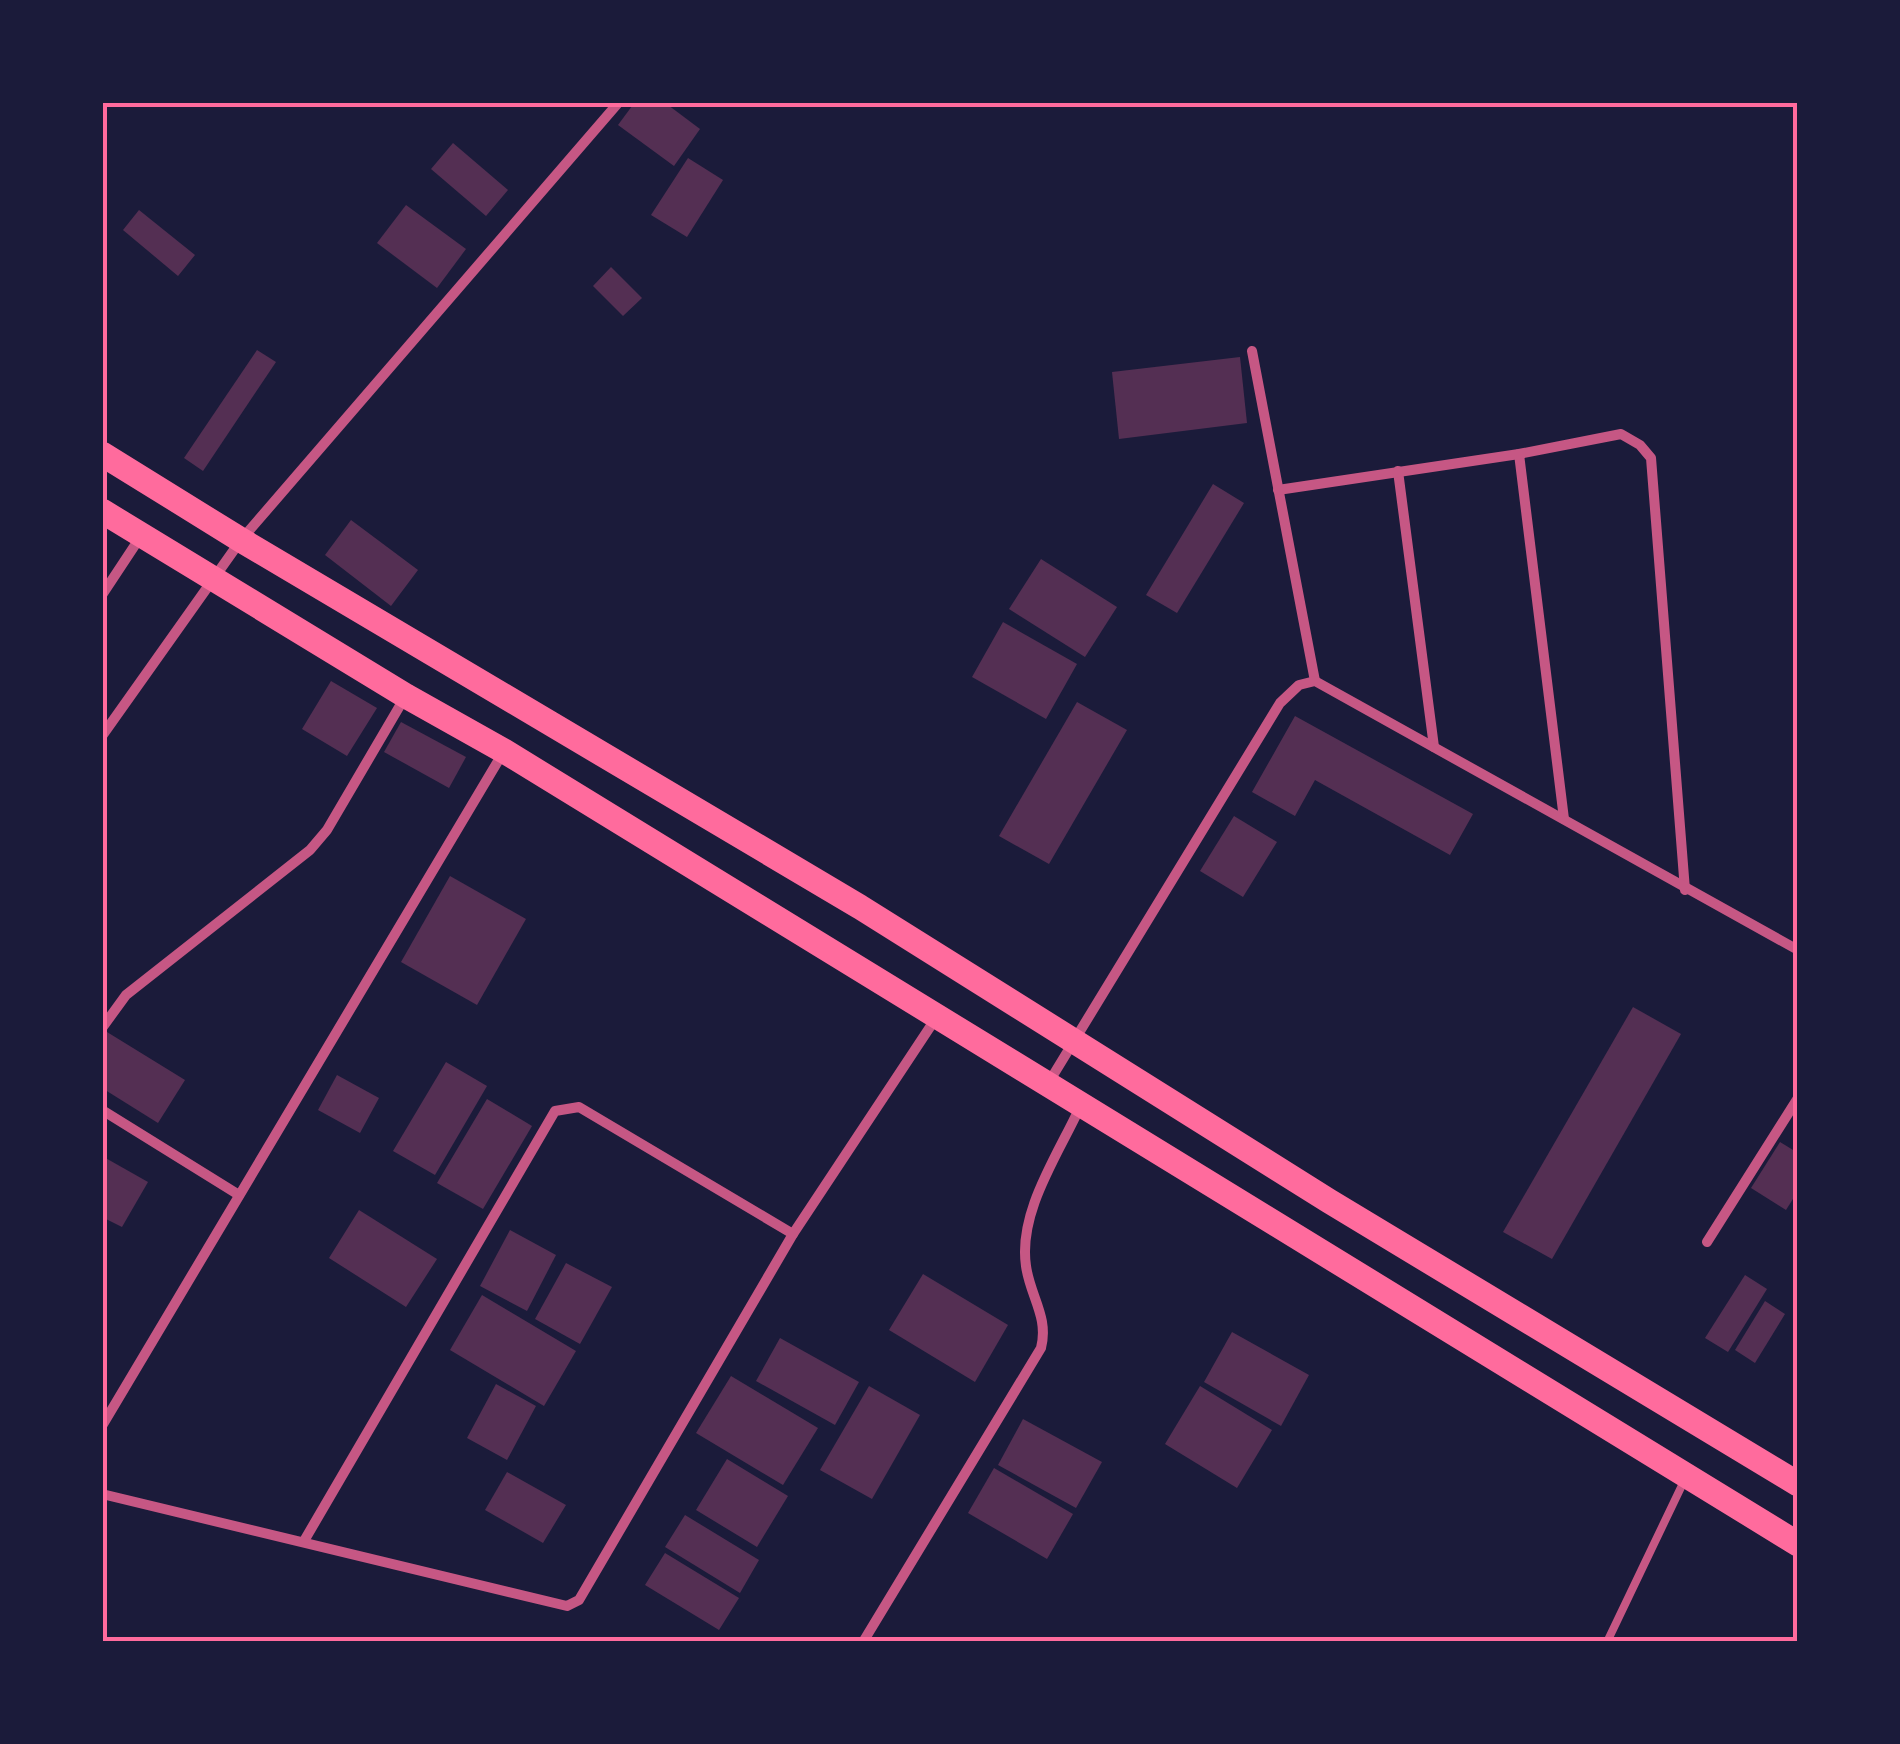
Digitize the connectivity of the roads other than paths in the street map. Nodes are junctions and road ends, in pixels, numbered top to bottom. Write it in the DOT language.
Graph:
graph roads {
  1 [pos="619,102"];
  2 [pos="1252,352"];
  3 [pos="102,454"];
  4 [pos="1519,454"];
  5 [pos="1398,471"];
  6 [pos="1278,490"];
  7 [pos="102,511"];
  8 [pos="142,535"];
  9 [pos="241,540"];
  10 [pos="216,577"];
  11 [pos="102,595"];
  12 [pos="1315,681"];
  13 [pos="406,696"];
  14 [pos="102,736"];
  15 [pos="1434,748"];
  16 [pos="504,750"];
  17 [pos="1564,820"];
  18 [pos="1685,890"];
  19 [pos="1798,950"];
  20 [pos="936,1018"];
  21 [pos="102,1028"];
  22 [pos="1075,1042"];
  23 [pos="1047,1086"];
  24 [pos="1798,1098"];
  25 [pos="1080,1106"];
  26 [pos="102,1110"];
  27 [pos="239,1195"];
  28 [pos="793,1234"];
  29 [pos="1707,1242"];
  30 [pos="102,1426"];
  31 [pos="1688,1476"];
  32 [pos="1798,1484"];
  33 [pos="102,1494"];
  34 [pos="304,1541"];
  35 [pos="1798,1544"];
  36 [pos="863,1642"];
  37 [pos="1607,1642"];
  1 -- 9 [label="street"];
  2 -- 6 [label="street"];
  3 -- 9 [label="main road"];
  4 -- 5 [label="street"];
  4 -- 17 [label="street"];
  4 -- 18 [label="street"];
  5 -- 6 [label="street"];
  5 -- 15 [label="street"];
  6 -- 12 [label="street"];
  7 -- 8 [label="main road"];
  8 -- 10 [label="main road"];
  8 -- 11 [label="street"];
  9 -- 10 [label="street"];
  9 -- 22 [label="main road"];
  10 -- 13 [label="main road"];
  10 -- 14 [label="street"];
  12 -- 15 [label="street"];
  12 -- 22 [label="street"];
  13 -- 16 [label="main road"];
  13 -- 21 [label="street"];
  15 -- 17 [label="street"];
  16 -- 20 [label="main road"];
  16 -- 27 [label="street"];
  17 -- 18 [label="street"];
  18 -- 19 [label="street"];
  20 -- 23 [label="main road"];
  20 -- 28 [label="street"];
  22 -- 23 [label="street"];
  22 -- 32 [label="main road"];
  23 -- 25 [label="main road"];
  24 -- 29 [label="street"];
  25 -- 31 [label="main road"];
  25 -- 36 [label="street"];
  26 -- 27 [label="street"];
  27 -- 30 [label="street"];
  28 -- 34 [label="street"];
  28 -- 34 [label="street"];
  31 -- 35 [label="main road"];
  31 -- 37 [label="lane"];
  33 -- 34 [label="street"];
}
